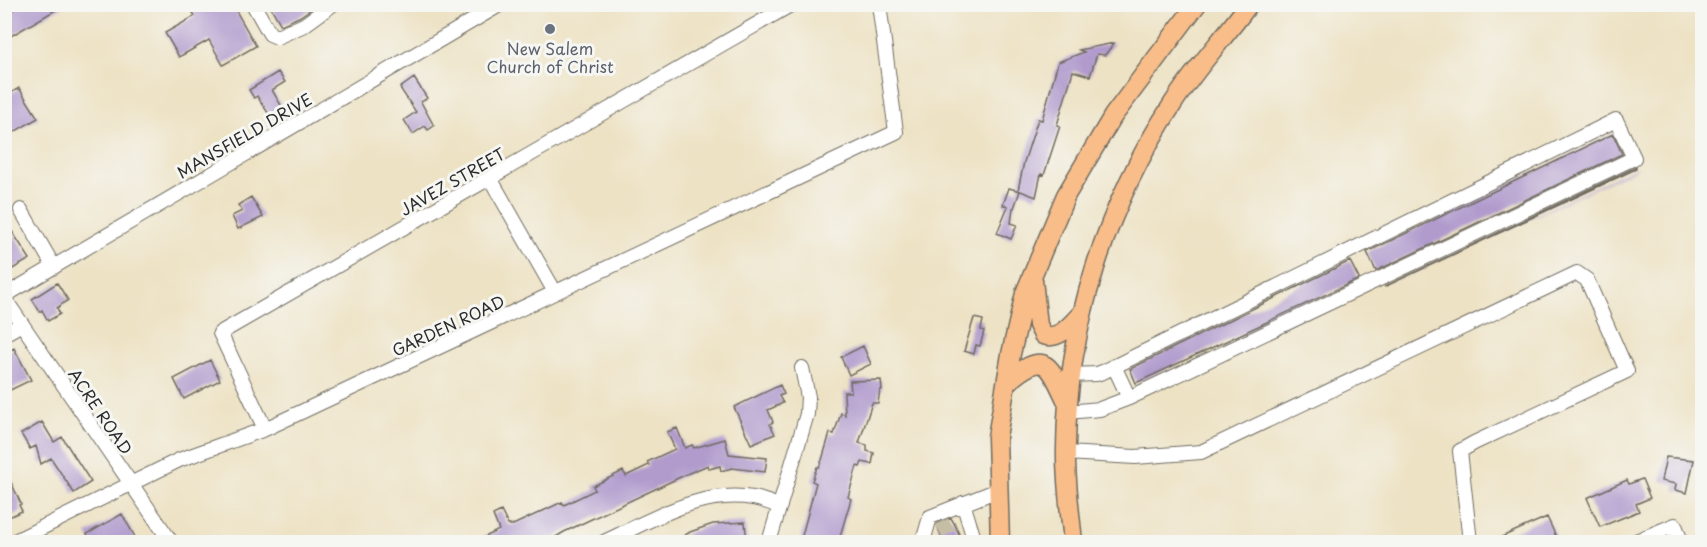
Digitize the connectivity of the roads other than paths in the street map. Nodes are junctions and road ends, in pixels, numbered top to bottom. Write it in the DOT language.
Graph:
graph roads {
  1 [pos="253,4"];
  2 [pos="333,4"];
  3 [pos="501,4"];
  4 [pos="792,4"];
  5 [pos="879,4"];
  6 [pos="1197,4"];
  7 [pos="1249,4"];
  8 [pos="490,178"];
  9 [pos="21,210"];
  10 [pos="54,267"];
  11 [pos="1032,275"];
  12 [pos="555,292"];
  13 [pos="4,297"];
  14 [pos="1083,312"];
  15 [pos="22,324"];
  16 [pos="4,334"];
  17 [pos="1114,366"];
  18 [pos="802,368"];
  19 [pos="1070,375"];
  20 [pos="1006,383"];
  21 [pos="1129,398"];
  22 [pos="1068,408"];
  23 [pos="265,429"];
  24 [pos="1066,453"];
  25 [pos="132,485"];
  26 [pos="998,490"];
  27 [pos="780,506"];
  28 [pos="965,509"];
  29 [pos="954,523"];
  30 [pos="939,531"];
  31 [pos="926,540"];
  32 [pos="971,541"];
  33 [pos="997,542"];
  34 [pos="13,543"];
  35 [pos="171,543"];
  36 [pos="604,543"];
  37 [pos="769,543"];
  38 [pos="1073,543"];
  39 [pos="1470,543"];
  40 [pos="1634,543"];
  41 [pos="1681,543"];
  1 -- 2 [label="street"];
  3 -- 10 [label="street, MANSFIELD DRIVE"];
  4 -- 8 [label="street, JAVEZ STREET"];
  5 -- 12 [label="street, GARDEN ROAD"];
  6 -- 11 [label="main road"];
  7 -- 14 [label="main road"];
  8 -- 12 [label="street"];
  8 -- 23 [label="street, JAVEZ STREET"];
  9 -- 10 [label="street"];
  10 -- 13 [label="street, MANSFIELD DRIVE"];
  11 -- 14 [label="main road"];
  11 -- 20 [label="main road"];
  12 -- 23 [label="street, GARDEN ROAD"];
  13 -- 15 [label="street, ACRE ROAD"];
  14 -- 19 [label="main road"];
  15 -- 16 [label="street"];
  15 -- 25 [label="street, ACRE ROAD"];
  17 -- 19 [label="street"];
  17 -- 21 [label="street"];
  17 -- 21 [label="street"];
  18 -- 27 [label="street"];
  19 -- 22 [label="main road"];
  20 -- 22 [label="main road"];
  20 -- 26 [label="main road"];
  21 -- 22 [label="street"];
  22 -- 24 [label="main road"];
  23 -- 25 [label="street, GARDEN ROAD"];
  24 -- 38 [label="main road"];
  24 -- 39 [label="street"];
  25 -- 34 [label="street, GARDEN ROAD"];
  25 -- 35 [label="street, ACRE ROAD"];
  26 -- 28 [label="street"];
  26 -- 33 [label="main road"];
  27 -- 36 [label="street"];
  27 -- 37 [label="street"];
  28 -- 29 [label="street"];
  28 -- 31 [label="street"];
  28 -- 32 [label="street"];
  30 -- 31 [label="street"];
  40 -- 41 [label="street"];
}
